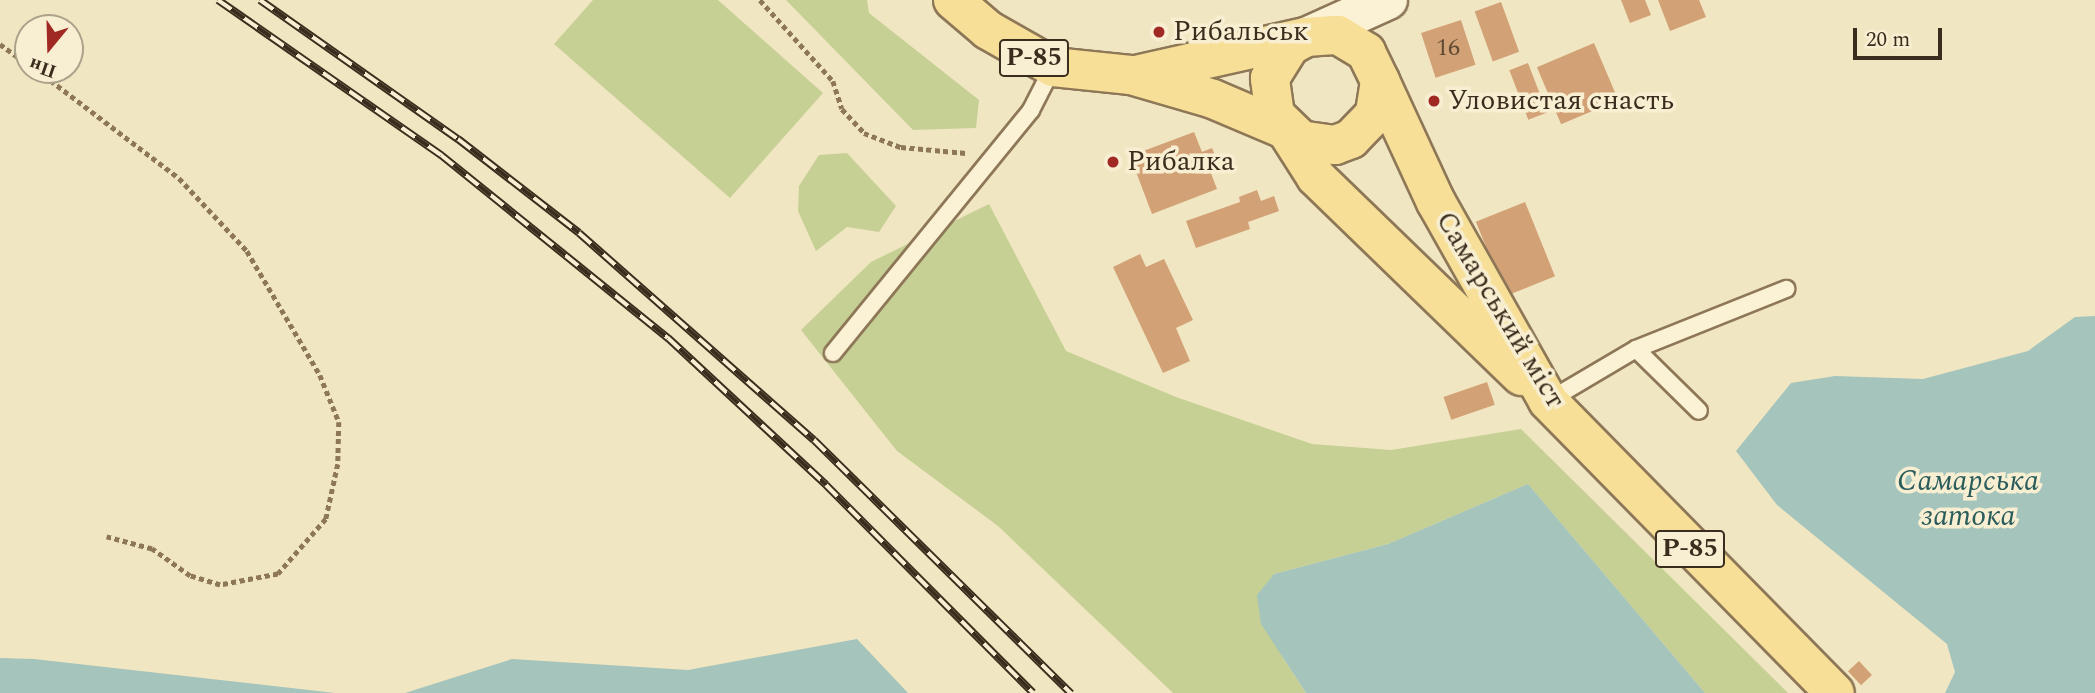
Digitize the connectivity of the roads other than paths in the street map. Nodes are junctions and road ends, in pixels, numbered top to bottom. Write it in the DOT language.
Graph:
graph roads {
  1 [pos="953,0"];
  2 [pos="1388,0"];
  3 [pos="1395,0"];
  4 [pos="1306,37"];
  5 [pos="1053,67"];
  6 [pos="1131,75"];
  7 [pos="1380,80"];
  8 [pos="1286,130"];
  9 [pos="1786,289"];
  10 [pos="1636,349"];
  11 [pos="834,353"];
  12 [pos="1548,401"];
  13 [pos="1699,411"];
  14 [pos="1835,693"];
  1 -- 5 [label="main road, Р-85"];
  2 -- 4 [label="main road"];
  3 -- 7 [label="main road"];
  4 -- 6 [label="main road"];
  4 -- 7 [label="main road, Р-85"];
  4 -- 8 [label="main road"];
  5 -- 6 [label="main road, Р-85"];
  5 -- 11 [label="lane"];
  6 -- 8 [label="main road, Р-85"];
  7 -- 8 [label="main road, Р-85"];
  7 -- 12 [label="main road, Самарський міст / Р-85"];
  8 -- 12 [label="main road"];
  9 -- 10 [label="lane"];
  10 -- 12 [label="lane"];
  10 -- 13 [label="lane"];
  12 -- 14 [label="main road, Самарський міст / Р-85"];
}
